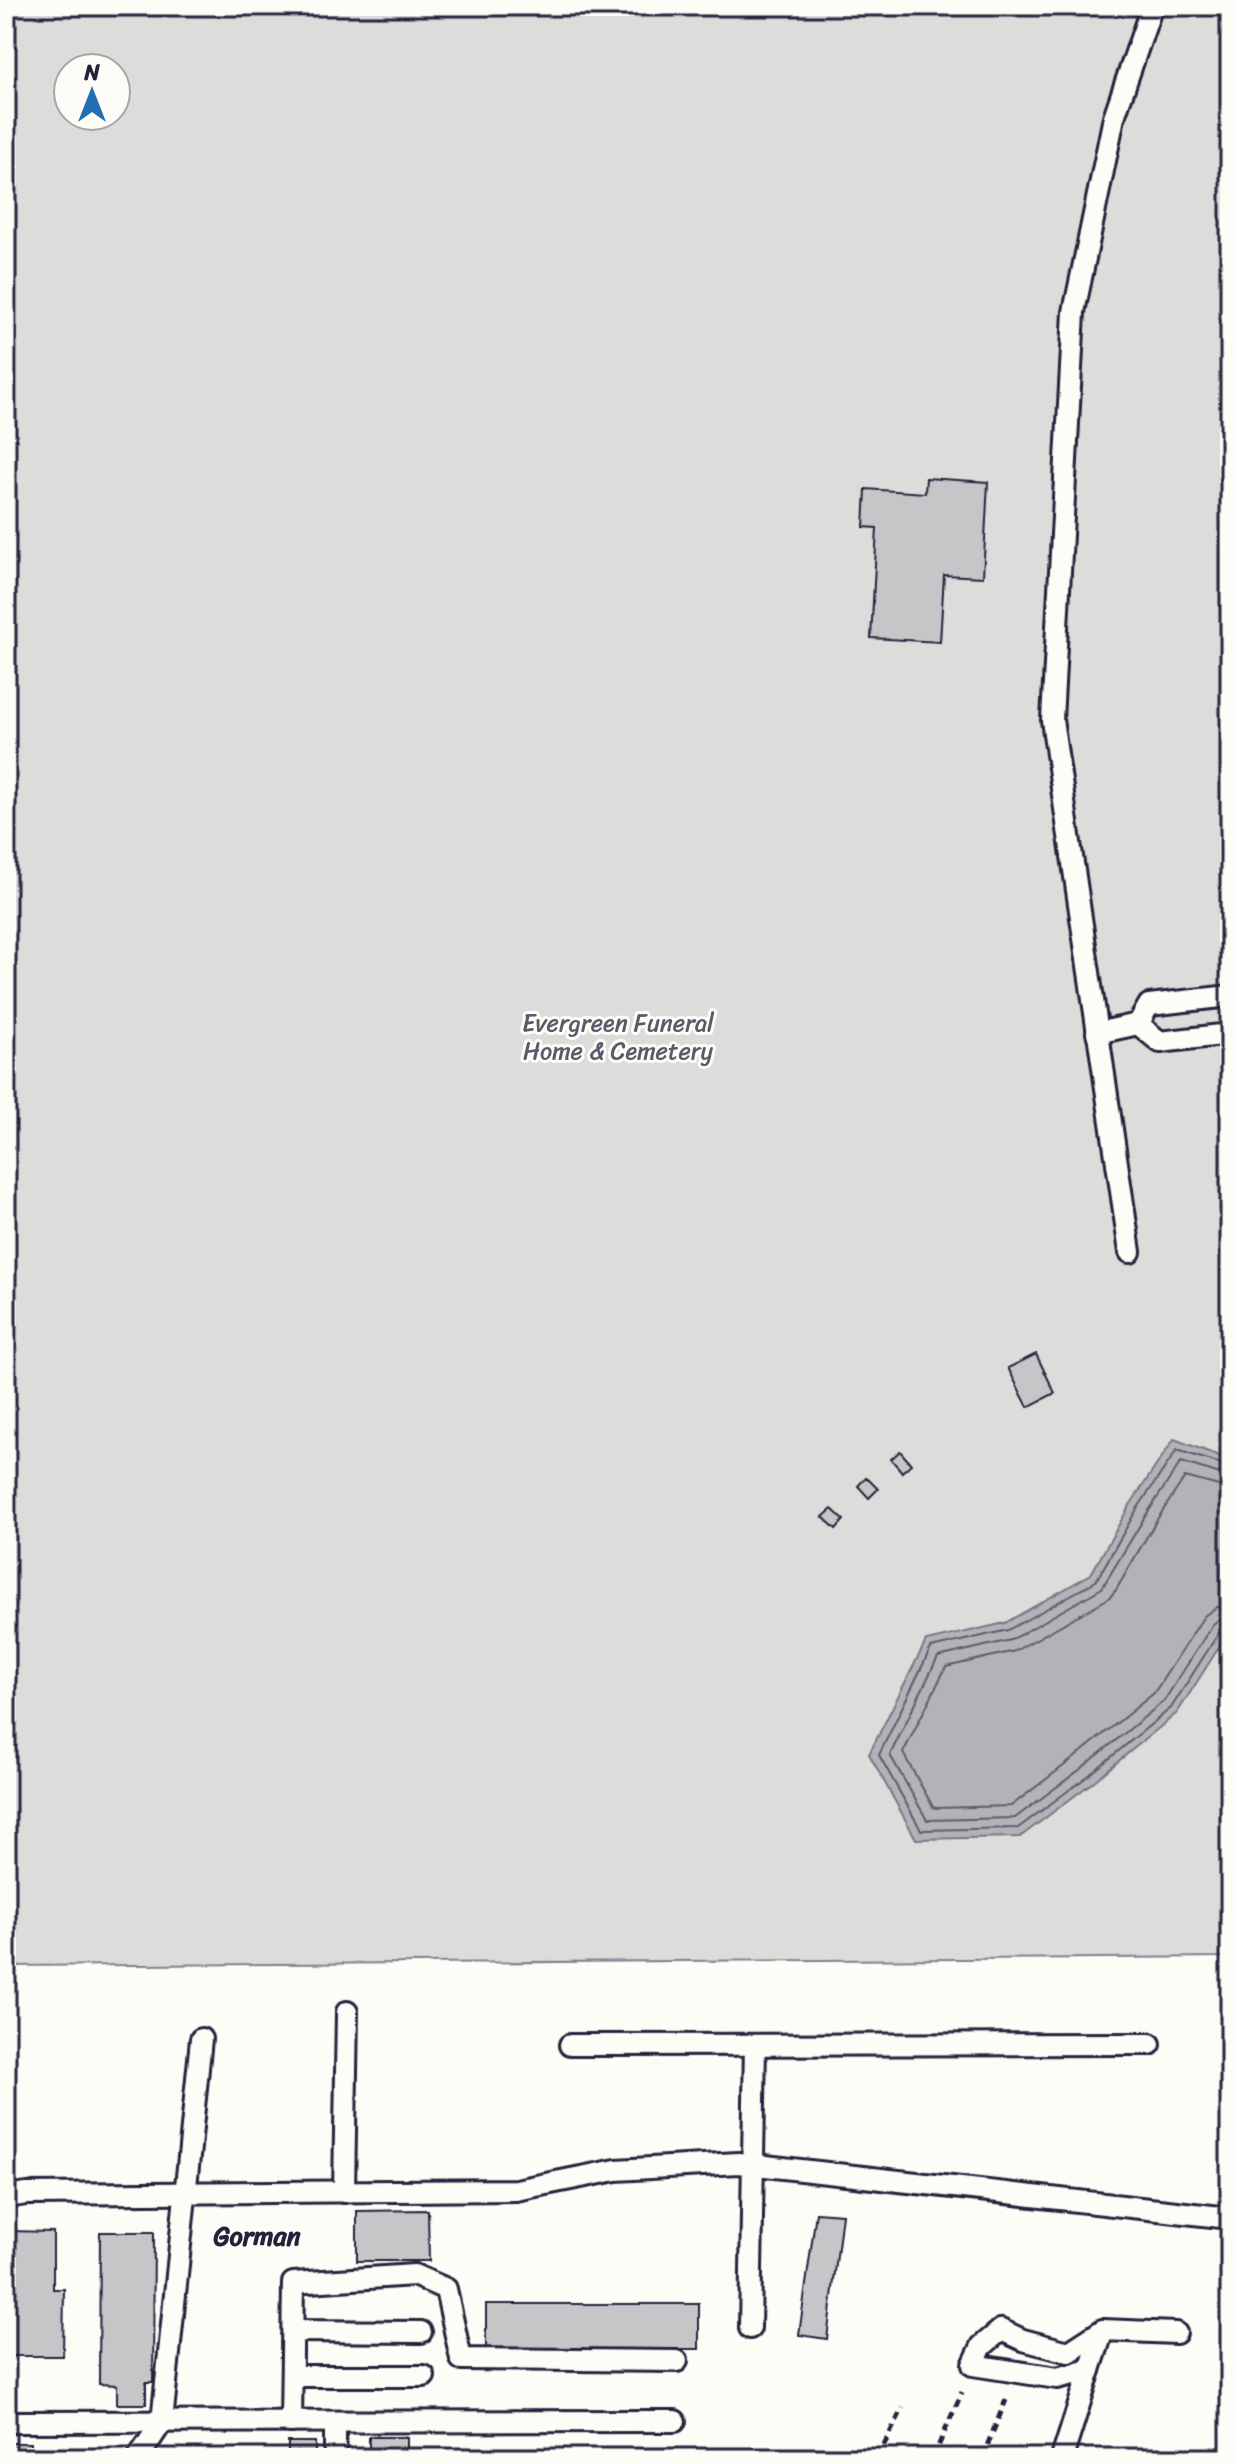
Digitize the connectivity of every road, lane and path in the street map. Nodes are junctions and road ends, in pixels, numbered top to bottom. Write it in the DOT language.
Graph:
graph roads {
  1 [pos="1152,6"];
  2 [pos="1230,996"];
  3 [pos="1138,1024"];
  4 [pos="1097,1033"];
  5 [pos="1230,1034"];
  6 [pos="1130,1252"];
  7 [pos="347,2012"];
  8 [pos="201,2039"];
  9 [pos="1150,2044"];
  10 [pos="570,2045"];
  11 [pos="755,2045"];
  12 [pos="753,2165"];
  13 [pos="344,2192"];
  14 [pos="185,2193"];
  15 [pos="6,2197"];
  16 [pos="1230,2218"];
  17 [pos="750,2328"];
  18 [pos="1103,2330"];
  19 [pos="293,2331"];
  20 [pos="421,2332"];
  21 [pos="1176,2333"];
  22 [pos="677,2361"];
  23 [pos="973,2365"];
  24 [pos="1090,2370"];
  25 [pos="292,2376"];
  26 [pos="424,2376"];
  27 [pos="903,2408"];
  28 [pos="675,2421"];
  29 [pos="6,2422"];
  30 [pos="162,2422"];
  31 [pos="291,2422"];
  32 [pos="335,2422"];
  33 [pos="138,2458"];
  34 [pos="335,2458"];
  35 [pos="877,2458"];
  36 [pos="933,2458"];
  37 [pos="1062,2458"];
  1 -- 4 [label="lane"];
  2 -- 3 [label="lane"];
  3 -- 4 [label="lane"];
  3 -- 5 [label="lane"];
  4 -- 6 [label="lane"];
  7 -- 13 [label="lane"];
  8 -- 14 [label="lane"];
  9 -- 11 [label="lane"];
  10 -- 11 [label="lane"];
  11 -- 12 [label="lane"];
  12 -- 13 [label="lane"];
  12 -- 16 [label="lane"];
  12 -- 17 [label="lane"];
  13 -- 14 [label="lane"];
  14 -- 15 [label="lane"];
  14 -- 30 [label="lane"];
  18 -- 21 [label="lane"];
  18 -- 23 [label="lane"];
  18 -- 24 [label="lane"];
  19 -- 20 [label="lane"];
  19 -- 22 [label="lane"];
  19 -- 25 [label="lane"];
  23 -- 24 [label="lane"];
  23 -- 36 [label="path"];
  24 -- 37 [label="lane"];
  25 -- 26 [label="lane"];
  25 -- 31 [label="lane"];
  27 -- 35 [label="path"];
  28 -- 32 [label="lane"];
  29 -- 30 [label="lane"];
  30 -- 31 [label="lane"];
  30 -- 33 [label="lane"];
  31 -- 32 [label="lane"];
  32 -- 34 [label="lane"];
}
